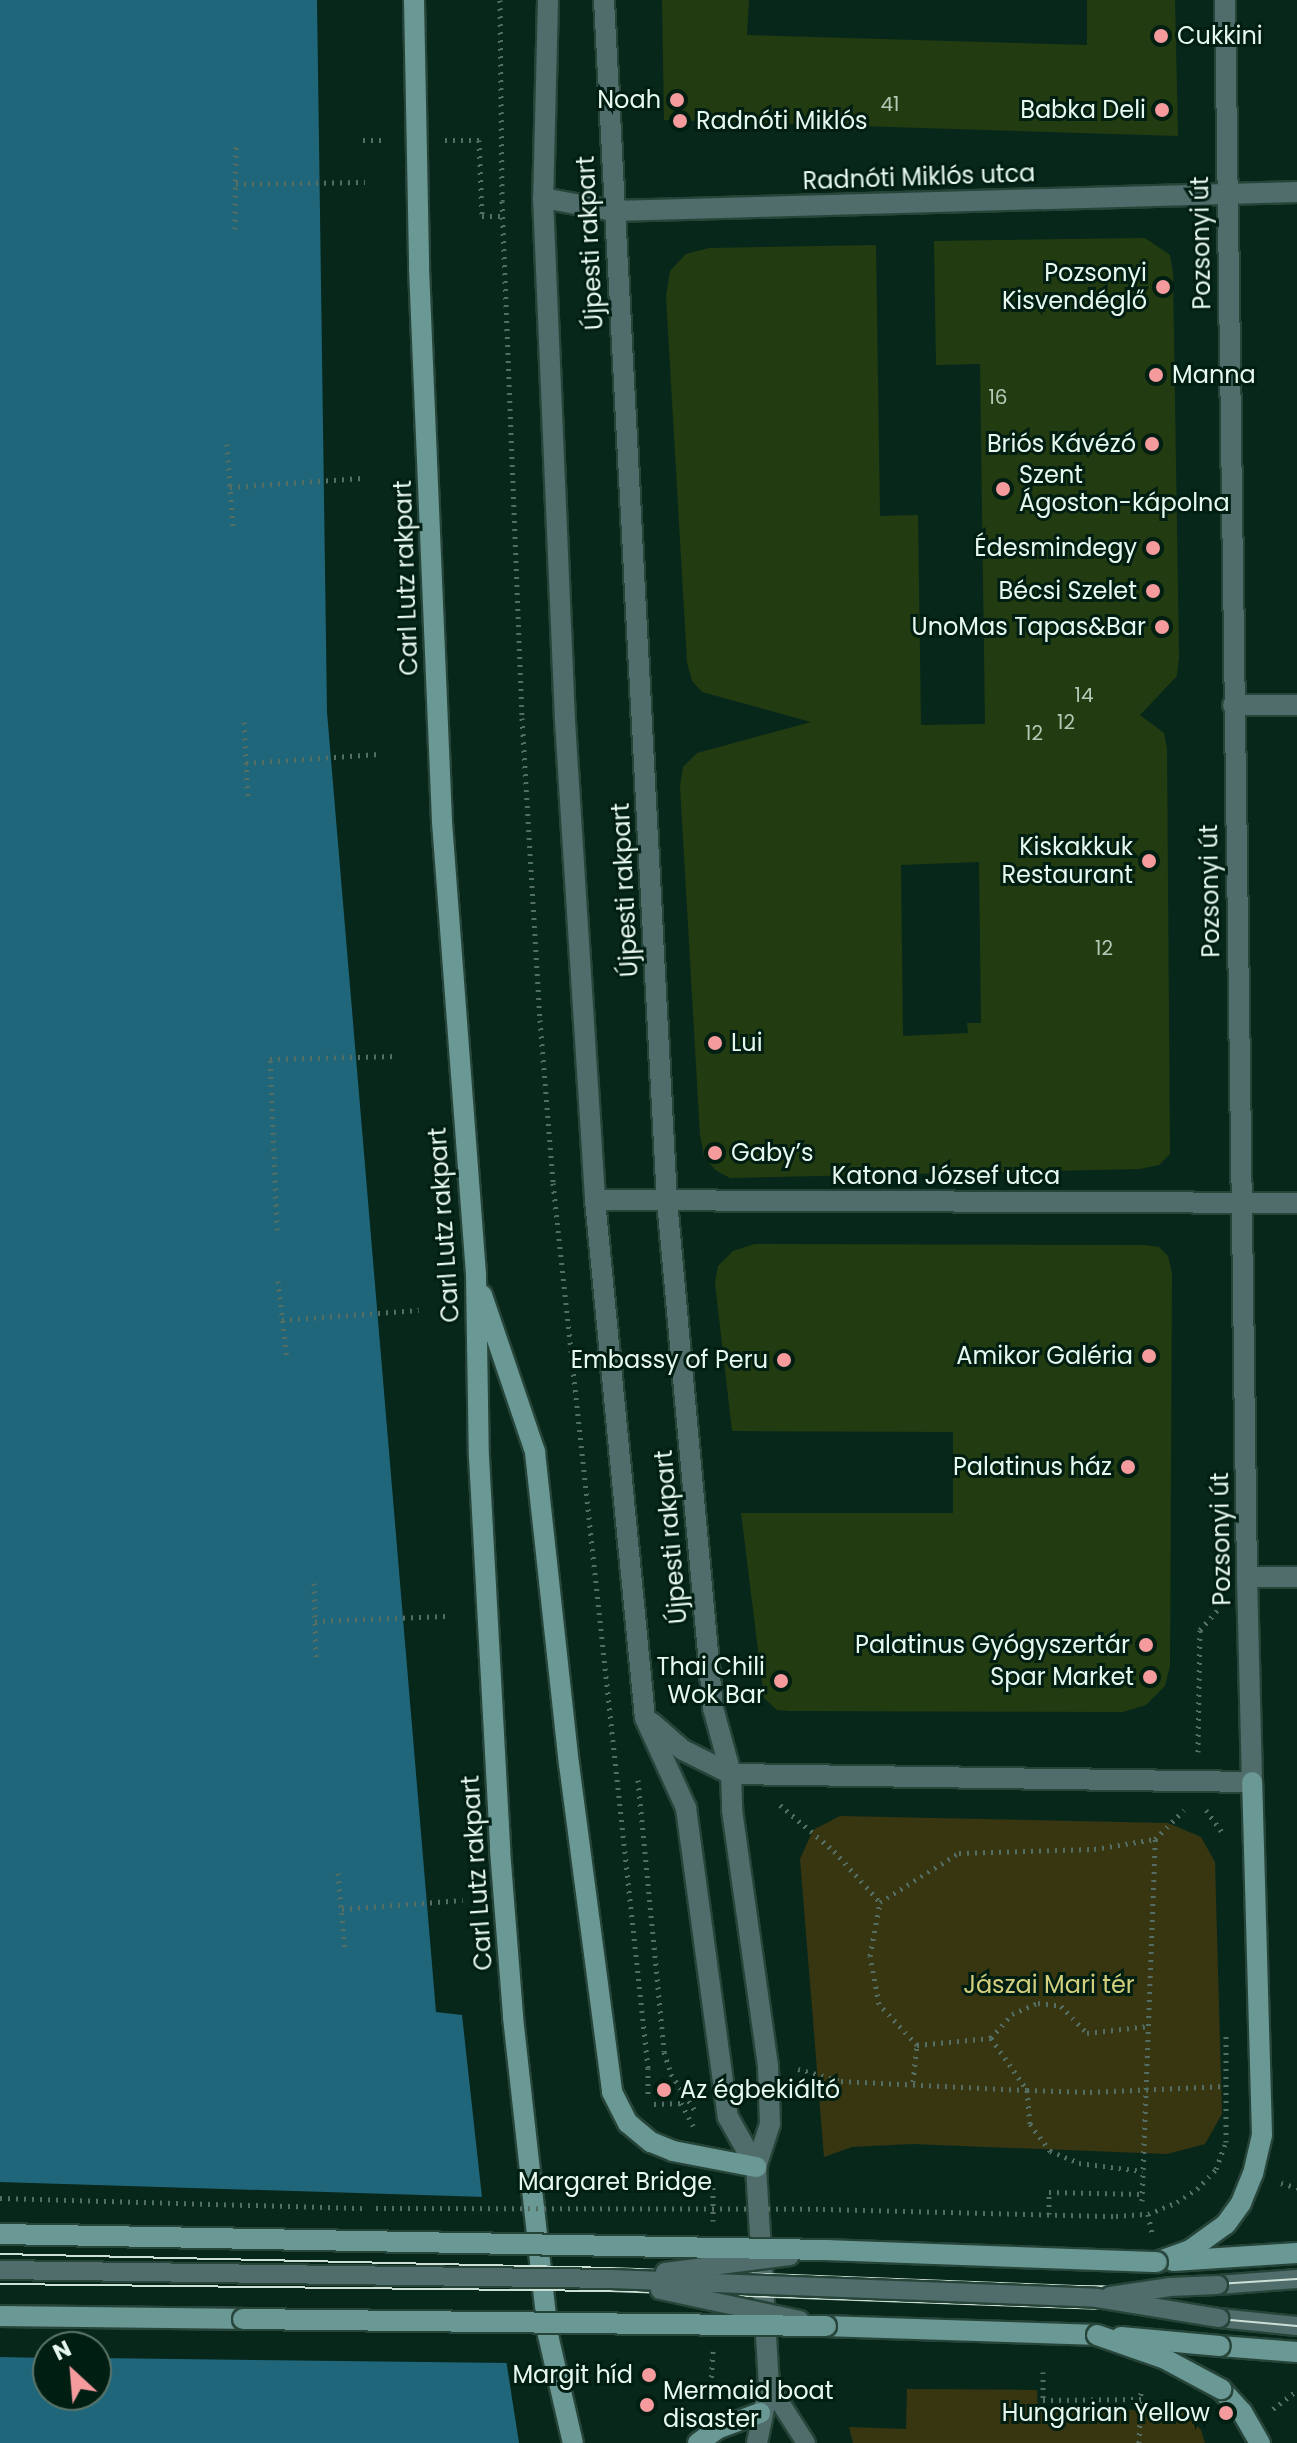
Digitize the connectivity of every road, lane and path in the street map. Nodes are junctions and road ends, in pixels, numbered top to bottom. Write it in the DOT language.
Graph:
graph roads {
  1 [pos="414,0"];
  2 [pos="548,0"];
  3 [pos="604,0"];
  4 [pos="1225,0"];
  5 [pos="479,140"];
  6 [pos="236,145"];
  7 [pos="365,182"];
  8 [pos="236,184"];
  9 [pos="1297,192"];
  10 [pos="1226,194"];
  11 [pos="543,198"];
  12 [pos="614,211"];
  13 [pos="502,216"];
  14 [pos="235,229"];
  15 [pos="227,444"];
  16 [pos="363,478"];
  17 [pos="230,487"];
  18 [pos="233,527"];
  19 [pos="1233,705"];
  20 [pos="1297,705"];
  21 [pos="244,722"];
  22 [pos="379,754"];
  23 [pos="246,763"];
  24 [pos="248,801"];
  25 [pos="398,1056"];
  26 [pos="595,1200"];
  27 [pos="667,1201"];
  28 [pos="1241,1203"];
  29 [pos="1297,1203"];
  30 [pos="277,1230"];
  31 [pos="476,1276"];
  32 [pos="278,1281"];
  33 [pos="419,1310"];
  34 [pos="282,1320"];
  35 [pos="287,1360"];
  36 [pos="1247,1577"];
  37 [pos="1297,1577"];
  38 [pos="314,1583"];
  39 [pos="446,1616"];
  40 [pos="315,1621"];
  41 [pos="316,1657"];
  42 [pos="645,1718"];
  43 [pos="731,1774"];
  44 [pos="1252,1782"];
  45 [pos="1195,1790"];
  46 [pos="791,1802"];
  47 [pos="1226,1838"];
  48 [pos="1155,1839"];
  49 [pos="338,1873"];
  50 [pos="463,1900"];
  51 [pos="880,1902"];
  52 [pos="342,1909"];
  53 [pos="345,1950"];
  54 [pos="1226,2024"];
  55 [pos="1149,2026"];
  56 [pos="991,2038"];
  57 [pos="917,2045"];
  58 [pos="811,2075"];
  59 [pos="913,2082"];
  60 [pos="1226,2086"];
  61 [pos="1027,2090"];
  62 [pos="1146,2090"];
  63 [pos="756,2167"];
  64 [pos="1142,2171"];
  65 [pos="0,2198"];
  66 [pos="1049,2214"];
  67 [pos="0,2234"];
  68 [pos="828,2250"];
  69 [pos="1297,2253"];
  70 [pos="1157,2262"];
  71 [pos="0,2270"];
  72 [pos="611,2279"];
  73 [pos="1297,2279"];
  74 [pos="1097,2298"];
  75 [pos="0,2316"];
  76 [pos="826,2326"];
  77 [pos="1297,2326"];
  78 [pos="1097,2335"];
  79 [pos="1297,2352"];
  80 [pos="1043,2372"];
  81 [pos="769,2385"];
  82 [pos="1141,2390"];
  83 [pos="1141,2399"];
  84 [pos="760,2413"];
  85 [pos="573,2443"];
  86 [pos="698,2443"];
  87 [pos="757,2443"];
  88 [pos="806,2443"];
  89 [pos="1139,2443"];
  90 [pos="1260,2443"];
  1 -- 31 [label="main road, Carl Lutz rakpart"];
  2 -- 11 [label="street, Újpesti rakpart"];
  3 -- 12 [label="street, Újpesti rakpart"];
  4 -- 10 [label="street, Pozsonyi út"];
  5 -- 13 [label="path"];
  6 -- 8 [label="path"];
  7 -- 8 [label="path"];
  8 -- 14 [label="path"];
  9 -- 10 [label="street, Radnóti Miklós utca"];
  10 -- 12 [label="street, Radnóti Miklós utca"];
  10 -- 19 [label="street, Pozsonyi út"];
  11 -- 12 [label="street, Radnóti Miklós utca"];
  11 -- 26 [label="street, Újpesti rakpart"];
  12 -- 27 [label="street, Újpesti rakpart"];
  15 -- 17 [label="path"];
  16 -- 17 [label="path"];
  17 -- 18 [label="path"];
  19 -- 20 [label="street"];
  19 -- 28 [label="street, Pozsonyi út"];
  21 -- 23 [label="path"];
  22 -- 23 [label="path"];
  23 -- 24 [label="path"];
  25 -- 30 [label="path"];
  26 -- 27 [label="street, Katona József utca"];
  26 -- 42 [label="street, Újpesti rakpart"];
  27 -- 28 [label="street, Katona József utca"];
  27 -- 43 [label="street, Újpesti rakpart"];
  28 -- 29 [label="street, Katona József utca"];
  28 -- 36 [label="street, Pozsonyi út"];
  31 -- 63 [label="main road"];
  31 -- 85 [label="main road, Carl Lutz rakpart"];
  32 -- 34 [label="path"];
  33 -- 34 [label="path"];
  34 -- 35 [label="path"];
  36 -- 37 [label="street"];
  36 -- 44 [label="street, Pozsonyi út"];
  36 -- 45 [label="path"];
  38 -- 40 [label="path"];
  39 -- 40 [label="path"];
  40 -- 41 [label="path"];
  42 -- 43 [label="street"];
  42 -- 63 [label="street"];
  43 -- 45 [label="street"];
  43 -- 63 [label="street"];
  44 -- 45 [label="street"];
  44 -- 70 [label="main road"];
  45 -- 47 [label="path"];
  45 -- 48 [label="path"];
  46 -- 51 [label="path"];
  48 -- 51 [label="path"];
  48 -- 55 [label="path"];
  49 -- 52 [label="path"];
  50 -- 52 [label="path"];
  51 -- 57 [label="path"];
  52 -- 53 [label="path"];
  54 -- 60 [label="path"];
  55 -- 56 [label="path"];
  55 -- 62 [label="path"];
  56 -- 57 [label="path"];
  56 -- 61 [label="path"];
  57 -- 59 [label="path"];
  58 -- 59 [label="path"];
  59 -- 61 [label="path"];
  60 -- 62 [label="path"];
  60 -- 66 [label="path, Margaret Bridge, bridge"];
  61 -- 62 [label="path"];
  61 -- 64 [label="path"];
  62 -- 64 [label="path"];
  63 -- 81 [label="street"];
  64 -- 66 [label="path"];
  65 -- 66 [label="path, Margaret Bridge, bridge"];
  67 -- 68 [label="main road, bridge"];
  68 -- 70 [label="main road, bridge"];
  68 -- 72 [label="lane, bridge"];
  69 -- 70 [label="main road"];
  71 -- 72 [label="lane, bridge"];
  72 -- 74 [label="lane, bridge"];
  72 -- 76 [label="lane, bridge"];
  73 -- 74 [label="lane, bridge"];
  74 -- 77 [label="lane, bridge"];
  75 -- 76 [label="main road, bridge"];
  76 -- 78 [label="main road"];
  78 -- 79 [label="main road, bridge"];
  78 -- 90 [label="main road, bridge"];
  80 -- 83 [label="path"];
  81 -- 84 [label="street"];
  81 -- 88 [label="lane"];
  82 -- 83 [label="path"];
  83 -- 89 [label="path"];
  84 -- 86 [label="main road"];
  84 -- 87 [label="street"];
}
